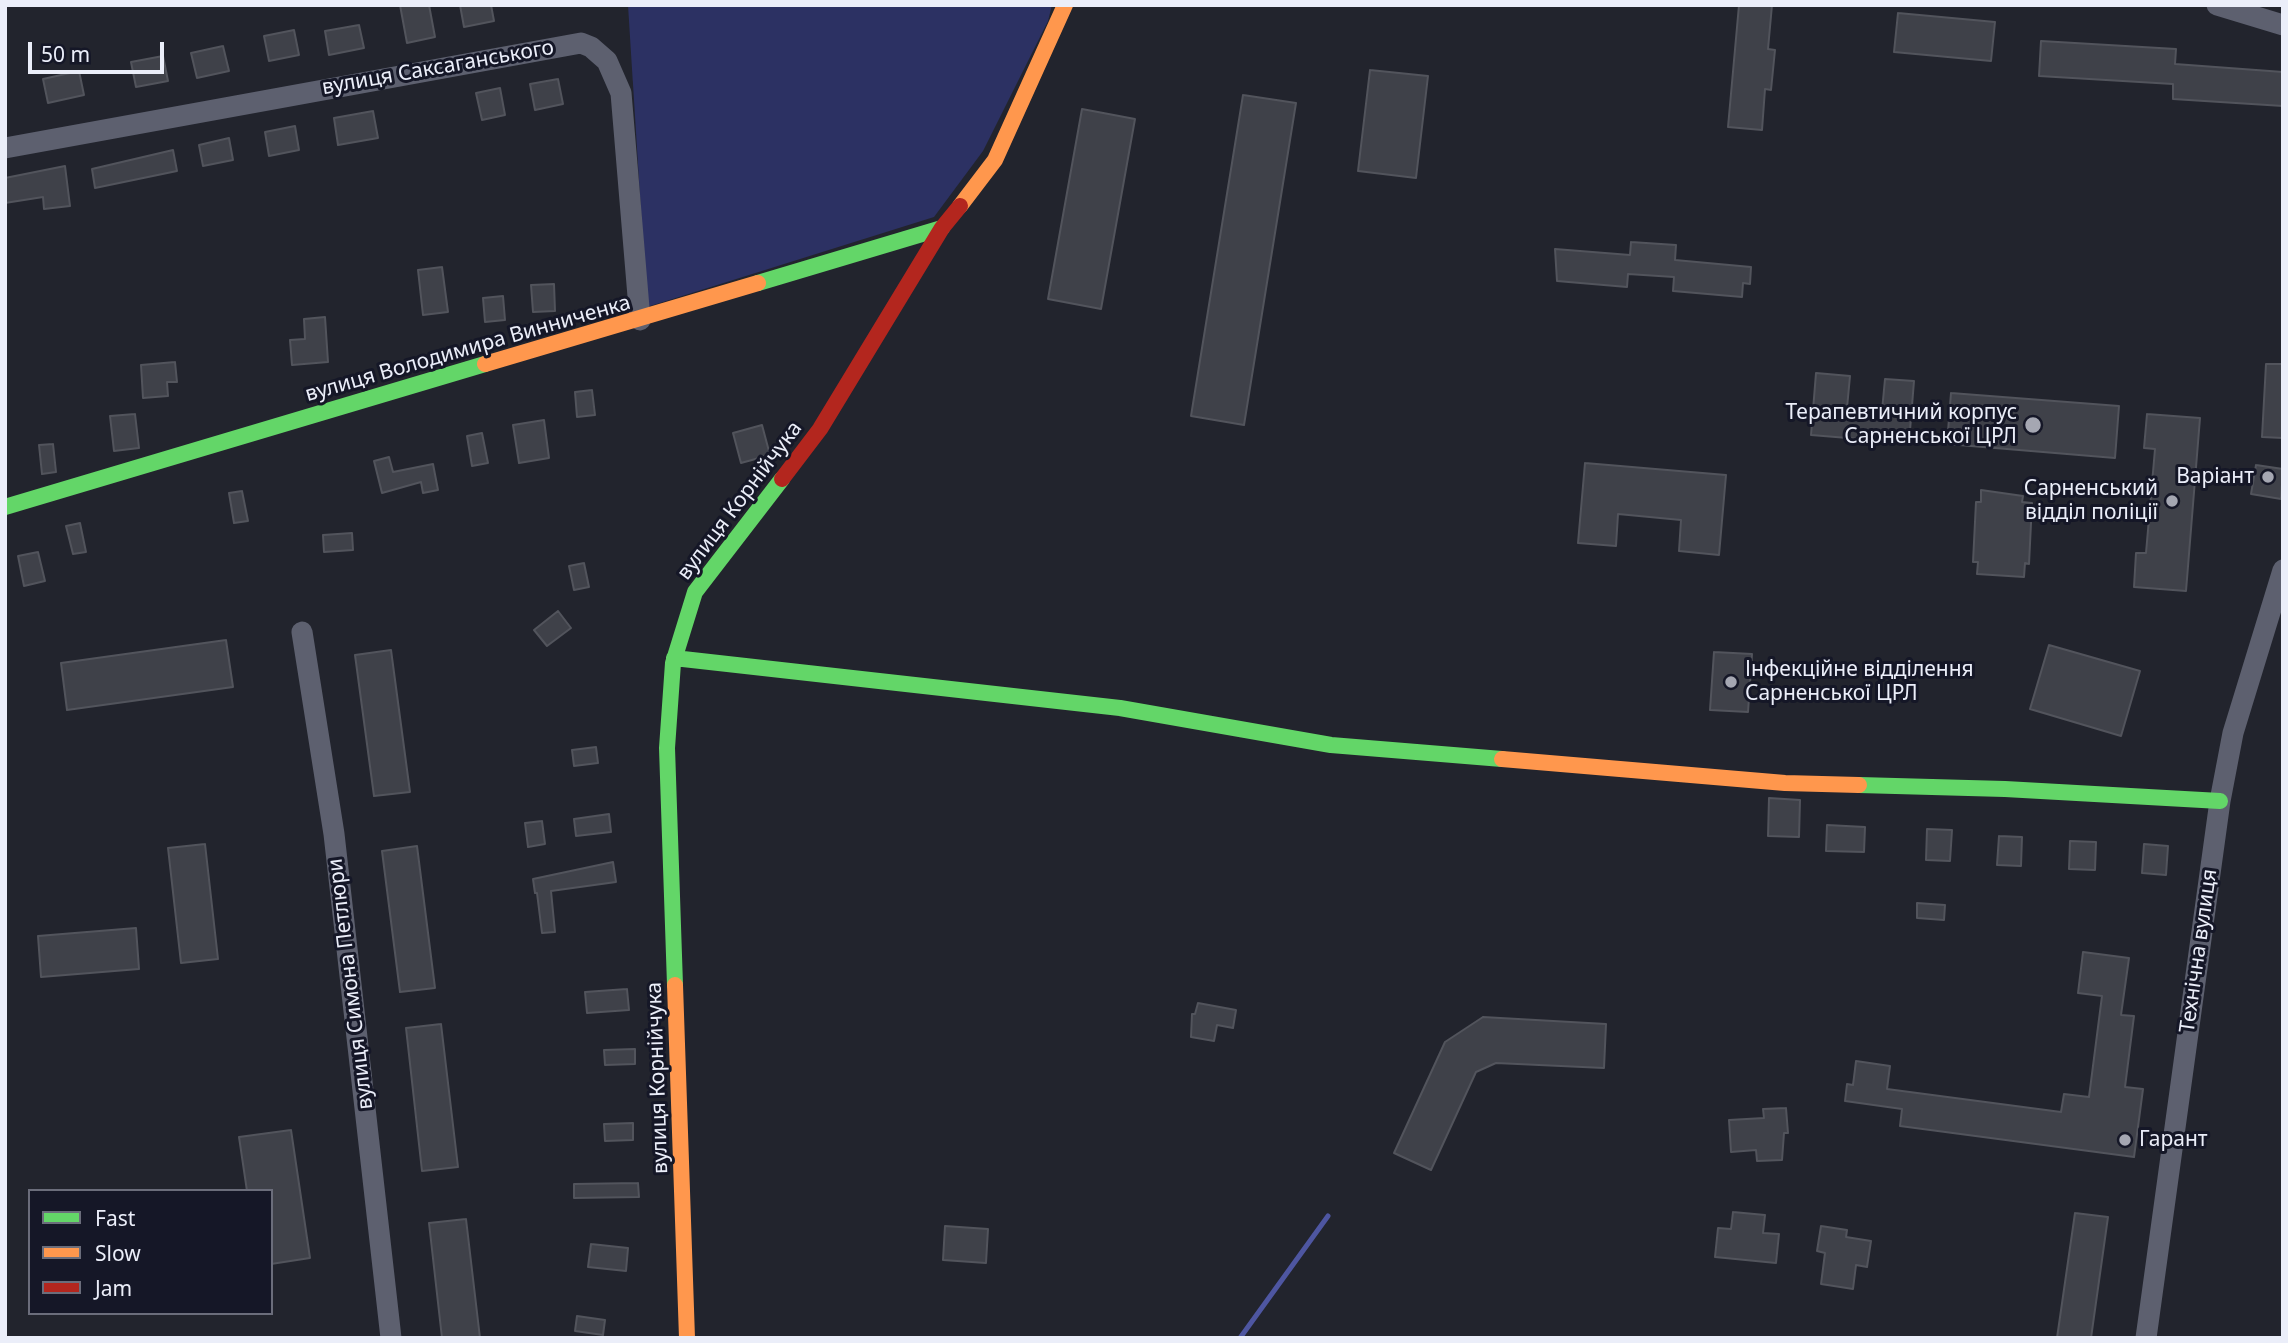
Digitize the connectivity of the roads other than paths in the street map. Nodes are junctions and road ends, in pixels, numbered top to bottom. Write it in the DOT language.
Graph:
graph roads {
  1 [pos="1065,5"];
  2 [pos="2217,5"];
  3 [pos="2283,25"];
  4 [pos="5,148"];
  5 [pos="943,228"];
  6 [pos="640,320"];
  7 [pos="5,506"];
  8 [pos="2283,570"];
  9 [pos="302,632"];
  10 [pos="674,658"];
  11 [pos="2220,801"];
  12 [pos="391,1338"];
  13 [pos="687,1338"];
  14 [pos="2146,1338"];
  1 -- 5 [label="street, вулиця Корнійчука"];
  2 -- 3 [label="street"];
  4 -- 6 [label="street, вулиця Саксаганського"];
  5 -- 6 [label="street, вулиця Володимира Винниченка"];
  5 -- 10 [label="street, вулиця Корнійчука"];
  6 -- 7 [label="street, вулиця Володимира Винниченка"];
  8 -- 11 [label="street, Технічна вулиця"];
  9 -- 12 [label="street, вулиця Симона Петлюри"];
  10 -- 11 [label="street"];
  10 -- 13 [label="street, вулиця Корнійчука"];
  11 -- 14 [label="street, Технічна вулиця"];
}
